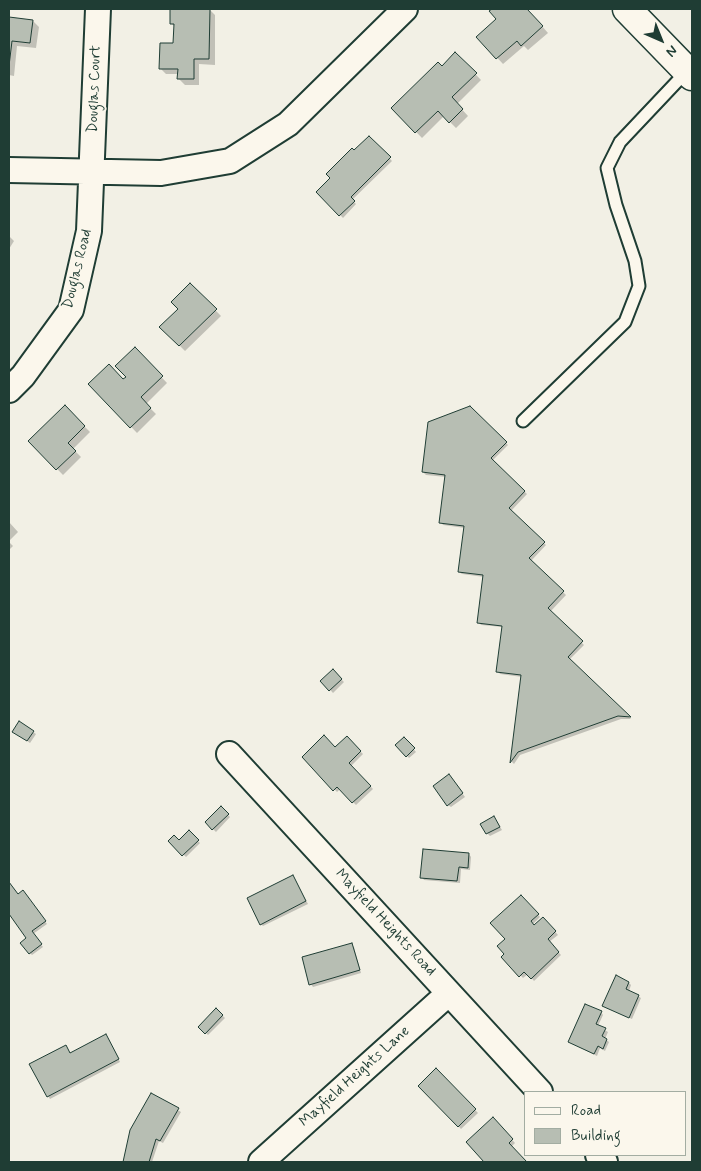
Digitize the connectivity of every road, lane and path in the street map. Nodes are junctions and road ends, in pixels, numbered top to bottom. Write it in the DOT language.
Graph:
graph roads {
  1 [pos="98,9"];
  2 [pos="405,9"];
  3 [pos="627,9"];
  4 [pos="689,73"];
  5 [pos="9,170"];
  6 [pos="92,170"];
  7 [pos="9,390"];
  8 [pos="523,421"];
  9 [pos="229,754"];
  10 [pos="448,993"];
  11 [pos="539,1091"];
  12 [pos="261,1162"];
  1 -- 6 [label="street, Douglas Court"];
  2 -- 6 [label="street"];
  3 -- 4 [label="street"];
  4 -- 8 [label="lane"];
  5 -- 6 [label="street"];
  6 -- 7 [label="street, Douglas Road"];
  9 -- 10 [label="street, Mayfield Heights Road"];
  10 -- 11 [label="street, Mayfield Heights Road"];
  10 -- 12 [label="street, Mayfield Heights Lane"];
}
